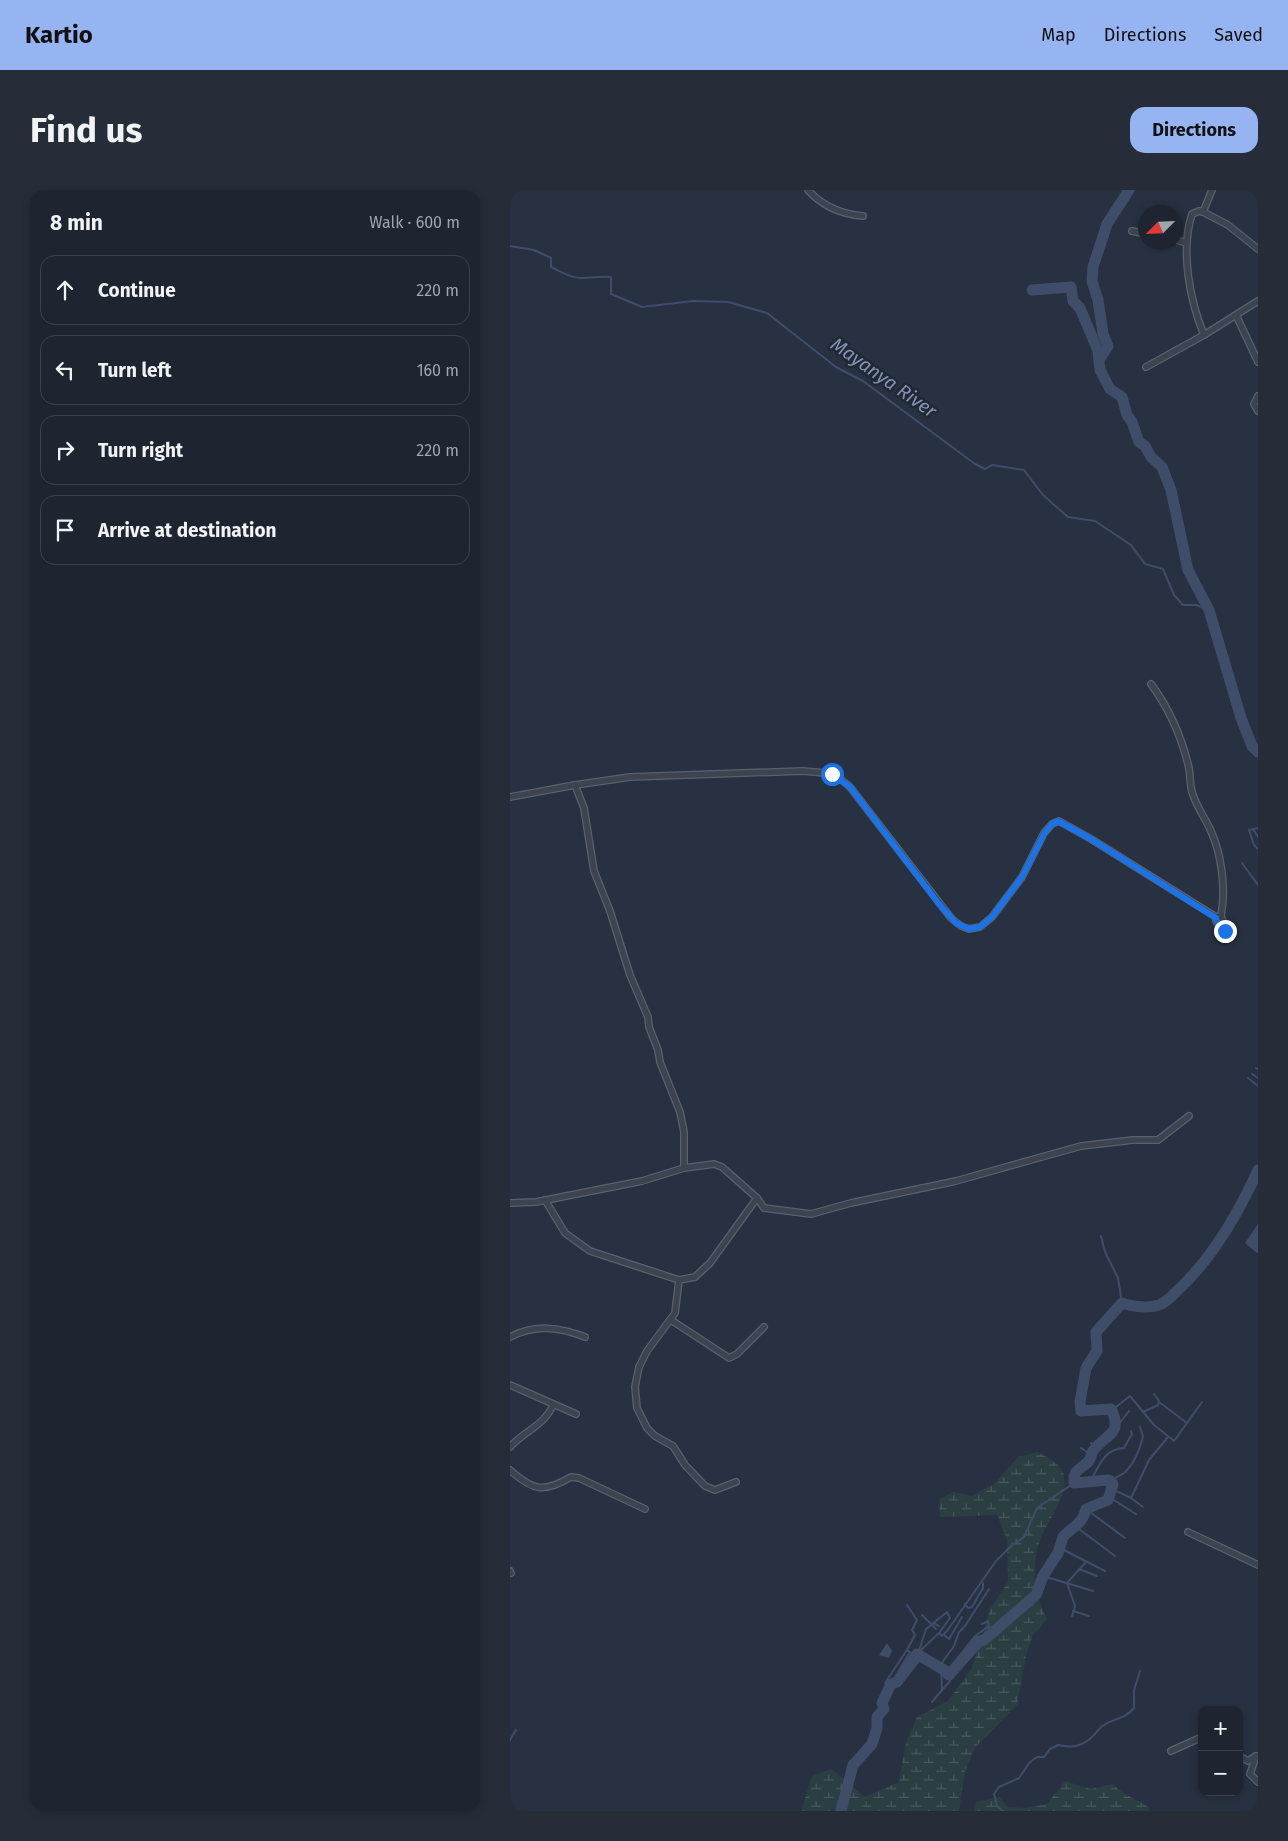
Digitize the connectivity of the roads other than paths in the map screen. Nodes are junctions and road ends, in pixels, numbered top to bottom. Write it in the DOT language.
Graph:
graph roads {
  1 [pos="808,190"];
  2 [pos="1212,190"];
  3 [pos="1203,212"];
  4 [pos="863,216"];
  5 [pos="1132,231"];
  6 [pos="1138,232"];
  7 [pos="1183,242"];
  8 [pos="1188,243"];
  9 [pos="1258,249"];
  10 [pos="1258,301"];
  11 [pos="1236,314"];
  12 [pos="1204,335"];
  13 [pos="1258,362"];
  14 [pos="1146,367"];
  15 [pos="1258,396"];
  16 [pos="1258,411"];
  17 [pos="1151,684"];
  18 [pos="575,785"];
  19 [pos="510,797"];
  20 [pos="1189,1116"];
  21 [pos="684,1168"];
  22 [pos="757,1198"];
  23 [pos="546,1200"];
  24 [pos="510,1204"];
  25 [pos="680,1280"];
  26 [pos="670,1320"];
  27 [pos="764,1326"];
  28 [pos="510,1337"];
  29 [pos="585,1337"];
  30 [pos="510,1385"];
  31 [pos="553,1405"];
  32 [pos="576,1414"];
  33 [pos="510,1447"];
  34 [pos="510,1470"];
  35 [pos="736,1482"];
  36 [pos="646,1508"];
  37 [pos="1188,1532"];
  38 [pos="1258,1565"];
  39 [pos="1198,1739"];
  40 [pos="1171,1752"];
  41 [pos="1257,1756"];
  42 [pos="1243,1758"];
  43 [pos="1258,1782"];
  1 -- 4 [label="street"];
  2 -- 3 [label="street"];
  3 -- 8 [label="street"];
  3 -- 9 [label="street"];
  5 -- 6 [label="street"];
  7 -- 8 [label="street"];
  8 -- 12 [label="street"];
  10 -- 11 [label="street"];
  11 -- 12 [label="street"];
  11 -- 13 [label="street"];
  12 -- 14 [label="street"];
  15 -- 16 [label="street"];
  17 -- 18 [label="street"];
  18 -- 19 [label="street"];
  18 -- 21 [label="street"];
  20 -- 22 [label="street"];
  21 -- 22 [label="street"];
  21 -- 23 [label="street"];
  22 -- 25 [label="street"];
  23 -- 24 [label="street"];
  23 -- 25 [label="street"];
  25 -- 26 [label="street"];
  26 -- 27 [label="street"];
  26 -- 35 [label="street"];
  28 -- 29 [label="street"];
  30 -- 31 [label="street"];
  31 -- 32 [label="street"];
  31 -- 33 [label="street"];
  34 -- 36 [label="street"];
  37 -- 38 [label="street"];
  39 -- 40 [label="street"];
  41 -- 42 [label="street"];
  41 -- 43 [label="street"];
}
